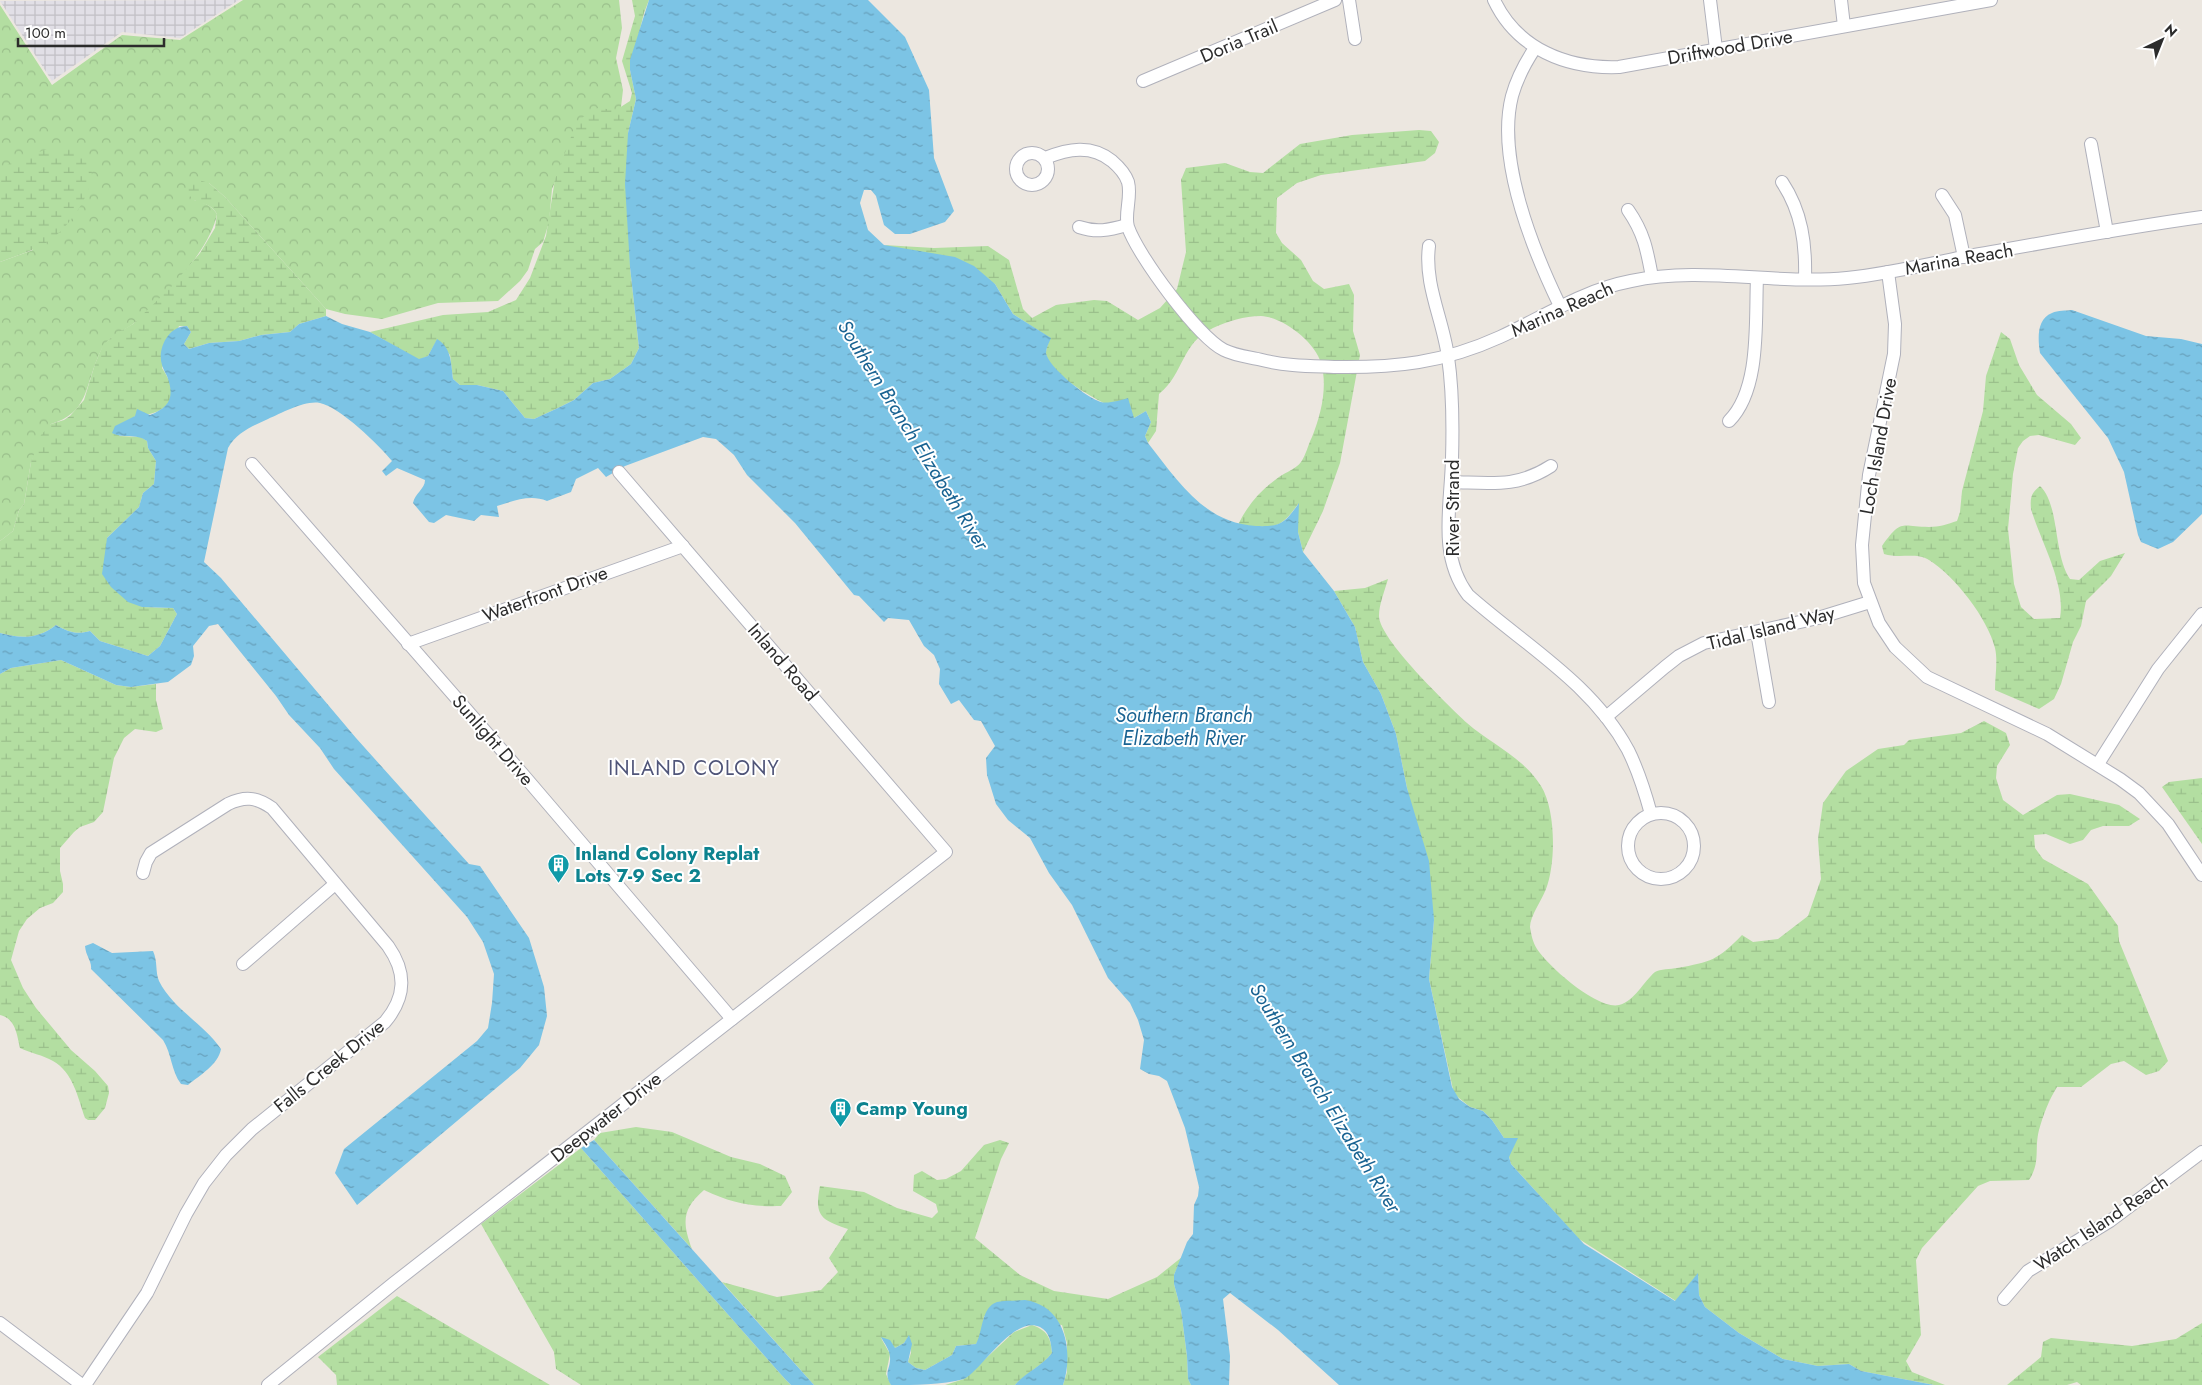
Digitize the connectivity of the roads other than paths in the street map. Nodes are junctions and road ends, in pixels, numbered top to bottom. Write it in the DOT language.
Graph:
graph roads {
  1 [pos="1335,0"];
  2 [pos="1349,0"];
  3 [pos="1494,0"];
  4 [pos="1710,0"];
  5 [pos="1841,0"];
  6 [pos="1991,0"];
  7 [pos="1844,26"];
  8 [pos="1355,39"];
  9 [pos="1535,48"];
  10 [pos="1716,49"];
  11 [pos="1143,81"];
  12 [pos="2091,144"];
  13 [pos="1045,158"];
  14 [pos="1782,182"];
  15 [pos="1942,195"];
  16 [pos="1628,210"];
  17 [pos="2202,217"];
  18 [pos="1127,225"];
  19 [pos="1079,227"];
  20 [pos="2107,232"];
  21 [pos="1429,246"];
  22 [pos="1964,257"];
  23 [pos="1888,272"];
  24 [pos="1652,277"];
  25 [pos="1757,278"];
  26 [pos="1805,279"];
  27 [pos="1560,306"];
  28 [pos="1448,356"];
  29 [pos="1729,422"];
  30 [pos="252,464"];
  31 [pos="1551,466"];
  32 [pos="619,472"];
  33 [pos="1452,482"];
  34 [pos="683,546"];
  35 [pos="1870,602"];
  36 [pos="2202,614"];
  37 [pos="1757,632"];
  38 [pos="408,644"];
  39 [pos="1768,702"];
  40 [pos="1606,717"];
  41 [pos="2098,764"];
  42 [pos="1651,814"];
  43 [pos="946,852"];
  44 [pos="143,873"];
  45 [pos="2202,875"];
  46 [pos="335,884"];
  47 [pos="244,964"];
  48 [pos="732,1019"];
  49 [pos="2202,1152"];
  50 [pos="2004,1299"];
  51 [pos="0,1323"];
  52 [pos="83,1385"];
  53 [pos="268,1385"];
  1 -- 11 [label="street, Doria Trail"];
  2 -- 8 [label="street"];
  3 -- 9 [label="street, Driftwood Drive"];
  4 -- 10 [label="street"];
  5 -- 7 [label="street"];
  6 -- 7 [label="street, Driftwood Drive"];
  7 -- 10 [label="street, Driftwood Drive"];
  9 -- 10 [label="street, Driftwood Drive"];
  9 -- 27 [label="street"];
  12 -- 20 [label="street"];
  13 -- 18 [label="street, Marina Reach"];
  14 -- 26 [label="street"];
  15 -- 22 [label="street"];
  16 -- 24 [label="street"];
  17 -- 20 [label="street, Marina Reach"];
  18 -- 19 [label="street"];
  18 -- 28 [label="street, Marina Reach"];
  20 -- 22 [label="street, Marina Reach"];
  21 -- 28 [label="street, River Strand"];
  22 -- 23 [label="street, Marina Reach"];
  23 -- 26 [label="street, Marina Reach"];
  23 -- 35 [label="street, Loch Island Drive"];
  24 -- 25 [label="street, Marina Reach"];
  24 -- 27 [label="street, Marina Reach"];
  25 -- 26 [label="street, Marina Reach"];
  25 -- 29 [label="street"];
  27 -- 28 [label="street, Marina Reach"];
  28 -- 33 [label="street, River Strand"];
  30 -- 38 [label="street, Sunlight Drive"];
  31 -- 33 [label="street"];
  32 -- 34 [label="street, Inland Road"];
  33 -- 40 [label="street, River Strand"];
  34 -- 38 [label="street, Waterfront Drive"];
  34 -- 43 [label="street, Inland Road"];
  35 -- 37 [label="street, Tidal Island Way"];
  35 -- 41 [label="street, Loch Island Drive"];
  36 -- 41 [label="street"];
  37 -- 39 [label="street"];
  37 -- 40 [label="street, Tidal Island Way"];
  38 -- 48 [label="street, Sunlight Drive"];
  40 -- 42 [label="street, River Strand"];
  41 -- 45 [label="street"];
  42 -- 42 [label="street"];
  43 -- 48 [label="street, Deepwater Drive"];
  44 -- 46 [label="street, Falls Creek Drive"];
  46 -- 47 [label="street"];
  46 -- 52 [label="street, Falls Creek Drive"];
  48 -- 53 [label="street, Deepwater Drive"];
  49 -- 50 [label="street, Watch Island Reach"];
  51 -- 52 [label="street"];
}
